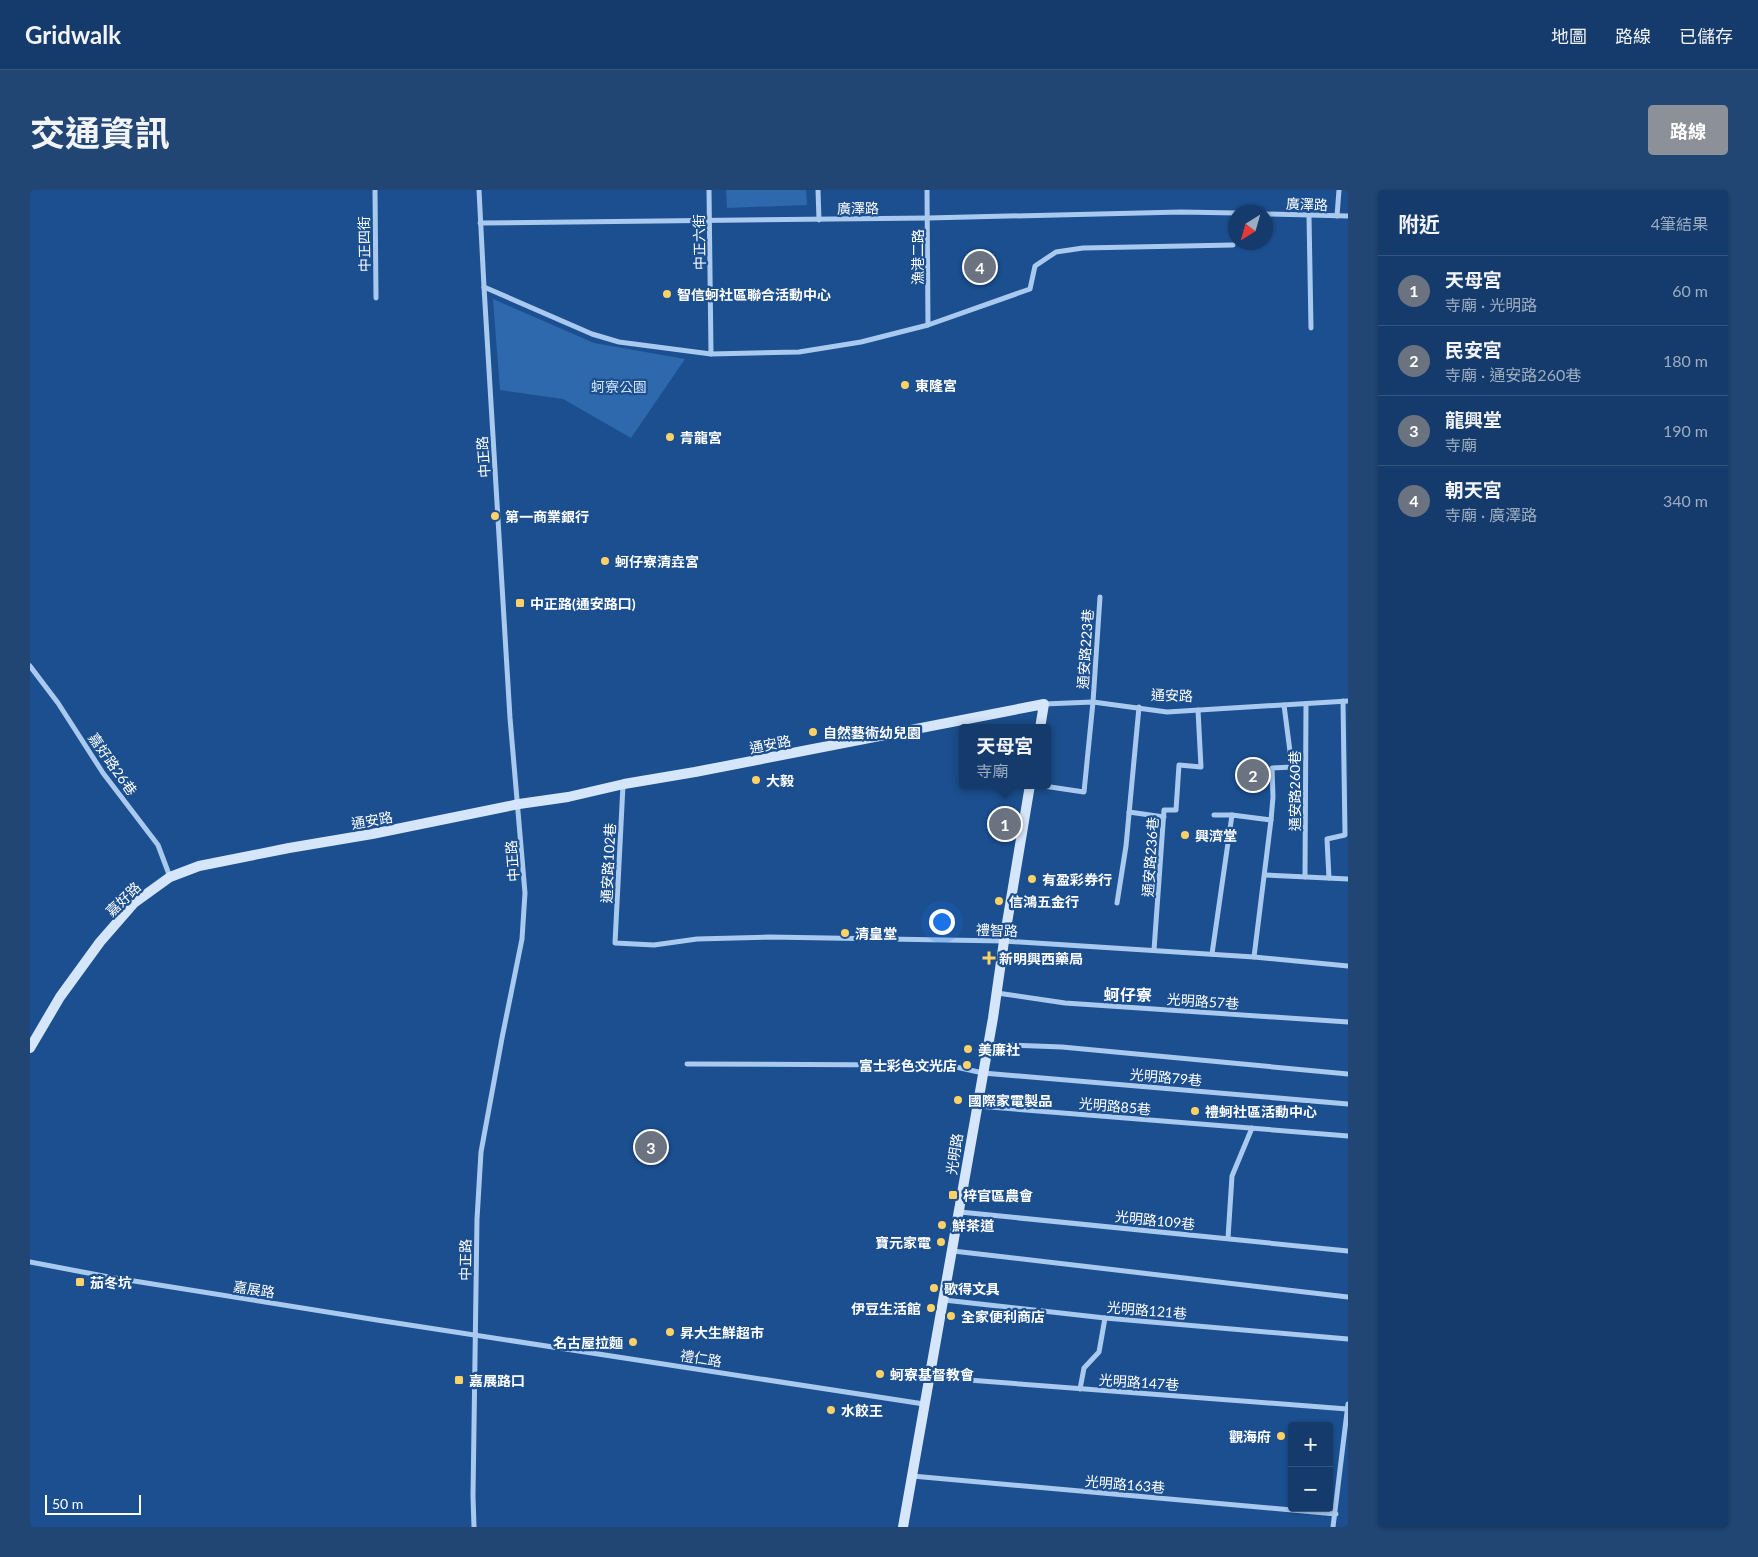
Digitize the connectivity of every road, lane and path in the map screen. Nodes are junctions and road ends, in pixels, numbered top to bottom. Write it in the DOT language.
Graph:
graph roads {
  1 [pos="374,190"];
  2 [pos="479,190"];
  3 [pos="709,190"];
  4 [pos="818,190"];
  5 [pos="927,190"];
  6 [pos="1338,190"];
  7 [pos="1228,213"];
  8 [pos="1273,214"];
  9 [pos="1309,216"];
  10 [pos="1337,216"];
  11 [pos="1348,216"];
  12 [pos="928,218"];
  13 [pos="819,220"];
  14 [pos="710,221"];
  15 [pos="480,223"];
  16 [pos="1228,245"];
  17 [pos="484,287"];
  18 [pos="376,298"];
  19 [pos="928,325"];
  20 [pos="1311,328"];
  21 [pos="711,354"];
  22 [pos="1100,597"];
  23 [pos="30,666"];
  24 [pos="1346,701"];
  25 [pos="1093,702"];
  26 [pos="1044,704"];
  27 [pos="1284,705"];
  28 [pos="1306,705"];
  29 [pos="1138,707"];
  30 [pos="1198,710"];
  31 [pos="1041,724"];
  32 [pos="624,784"];
  33 [pos="1051,787"];
  34 [pos="1029,789"];
  35 [pos="519,804"];
  36 [pos="1129,812"];
  37 [pos="1214,815"];
  38 [pos="1232,815"];
  39 [pos="1164,817"];
  40 [pos="1271,820"];
  41 [pos="289,848"];
  42 [pos="1265,875"];
  43 [pos="170,877"];
  44 [pos="1305,877"];
  45 [pos="1329,878"];
  46 [pos="1348,879"];
  47 [pos="1117,903"];
  48 [pos="1004,941"];
  49 [pos="615,943"];
  50 [pos="1154,950"];
  51 [pos="1212,954"];
  52 [pos="1254,957"];
  53 [pos="1348,966"];
  54 [pos="997,993"];
  55 [pos="1348,1022"];
  56 [pos="988,1044"];
  57 [pos="30,1048"];
  58 [pos="687,1064"];
  59 [pos="983,1073"];
  60 [pos="1348,1074"];
  61 [pos="1348,1104"];
  62 [pos="976,1106"];
  63 [pos="1252,1128"];
  64 [pos="1348,1136"];
  65 [pos="960,1212"];
  66 [pos="1228,1238"];
  67 [pos="1348,1250"];
  68 [pos="952,1251"];
  69 [pos="30,1262"];
  70 [pos="1348,1297"];
  71 [pos="944,1300"];
  72 [pos="1105,1318"];
  73 [pos="475,1335"];
  74 [pos="1348,1339"];
  75 [pos="929,1377"];
  76 [pos="1080,1389"];
  77 [pos="924,1404"];
  78 [pos="1348,1404"];
  79 [pos="1348,1409"];
  80 [pos="912,1476"];
  81 [pos="1336,1514"];
  82 [pos="474,1527"];
  83 [pos="904,1527"];
  84 [pos="1333,1527"];
  1 -- 18 [label="street, 中正四街"];
  2 -- 15 [label="street, 中正路"];
  3 -- 14 [label="street, 中正六街"];
  4 -- 13 [label="street"];
  5 -- 12 [label="street, 漁港二路"];
  6 -- 10 [label="street"];
  7 -- 12 [label="street, 廣澤路"];
  8 -- 9 [label="street, 廣澤路"];
  9 -- 10 [label="street, 廣澤路"];
  9 -- 20 [label="street"];
  10 -- 11 [label="street, 廣澤路"];
  12 -- 13 [label="street, 廣澤路"];
  12 -- 19 [label="street, 漁港二路"];
  13 -- 14 [label="street, 廣澤路"];
  14 -- 15 [label="street, 廣澤路"];
  14 -- 21 [label="street, 中正六街"];
  15 -- 17 [label="street, 中正路"];
  16 -- 19 [label="street"];
  17 -- 21 [label="street"];
  17 -- 35 [label="street, 中正路"];
  19 -- 21 [label="street"];
  22 -- 25 [label="street, 通安路223巷"];
  23 -- 43 [label="street, 嘉好路26巷"];
  24 -- 28 [label="street, 通安路"];
  24 -- 45 [label="street"];
  25 -- 26 [label="street, 通安路"];
  25 -- 29 [label="street, 通安路"];
  25 -- 33 [label="street, 通安路223巷"];
  26 -- 31 [label="street"];
  26 -- 32 [label="street, 通安路"];
  27 -- 28 [label="street, 通安路"];
  27 -- 30 [label="street, 通安路"];
  27 -- 40 [label="street"];
  28 -- 44 [label="street, 通安路260巷"];
  29 -- 30 [label="street, 通安路"];
  29 -- 36 [label="street"];
  30 -- 39 [label="street, 通安路236巷"];
  32 -- 35 [label="street, 通安路"];
  32 -- 49 [label="street, 通安路102巷"];
  34 -- 48 [label="street, 光明路"];
  35 -- 41 [label="street, 通安路"];
  35 -- 73 [label="street, 中正路"];
  36 -- 39 [label="street"];
  36 -- 47 [label="street"];
  37 -- 38 [label="street"];
  38 -- 40 [label="street"];
  38 -- 51 [label="street"];
  39 -- 50 [label="street, 通安路236巷"];
  40 -- 42 [label="street"];
  41 -- 43 [label="street, 嘉好路"];
  42 -- 44 [label="street"];
  42 -- 52 [label="street"];
  43 -- 57 [label="street, 嘉好路"];
  44 -- 45 [label="street"];
  45 -- 46 [label="street"];
  48 -- 49 [label="street, 禮智路"];
  48 -- 50 [label="street, 禮智路"];
  48 -- 54 [label="street, 光明路"];
  50 -- 51 [label="street, 禮智路"];
  51 -- 52 [label="street, 禮智路"];
  52 -- 53 [label="street, 禮智路"];
  54 -- 55 [label="street, 光明路57巷"];
  54 -- 56 [label="street, 光明路"];
  56 -- 59 [label="street, 光明路"];
  56 -- 60 [label="street, 光明路79巷"];
  58 -- 59 [label="street, 光明路79巷"];
  59 -- 61 [label="street, 光明路79巷"];
  59 -- 62 [label="street, 光明路"];
  62 -- 63 [label="street, 光明路85巷"];
  62 -- 65 [label="street, 光明路"];
  63 -- 64 [label="street, 光明路85巷"];
  63 -- 66 [label="street"];
  65 -- 66 [label="street, 光明路109巷"];
  65 -- 68 [label="street, 光明路"];
  66 -- 67 [label="street, 光明路109巷"];
  68 -- 70 [label="street"];
  68 -- 71 [label="street, 光明路"];
  69 -- 73 [label="street, 嘉展路"];
  71 -- 72 [label="street, 光明路121巷"];
  71 -- 75 [label="street, 光明路"];
  72 -- 74 [label="street, 光明路121巷"];
  72 -- 76 [label="street"];
  73 -- 77 [label="street, 禮仁路"];
  73 -- 82 [label="street, 中正路"];
  75 -- 76 [label="street, 光明路147巷"];
  75 -- 77 [label="street, 光明路"];
  76 -- 79 [label="street, 光明路147巷"];
  77 -- 80 [label="street, 光明路"];
  78 -- 79 [label="street"];
  79 -- 81 [label="street"];
  80 -- 81 [label="street, 光明路163巷"];
  80 -- 83 [label="street, 光明路"];
  81 -- 84 [label="street"];
}
